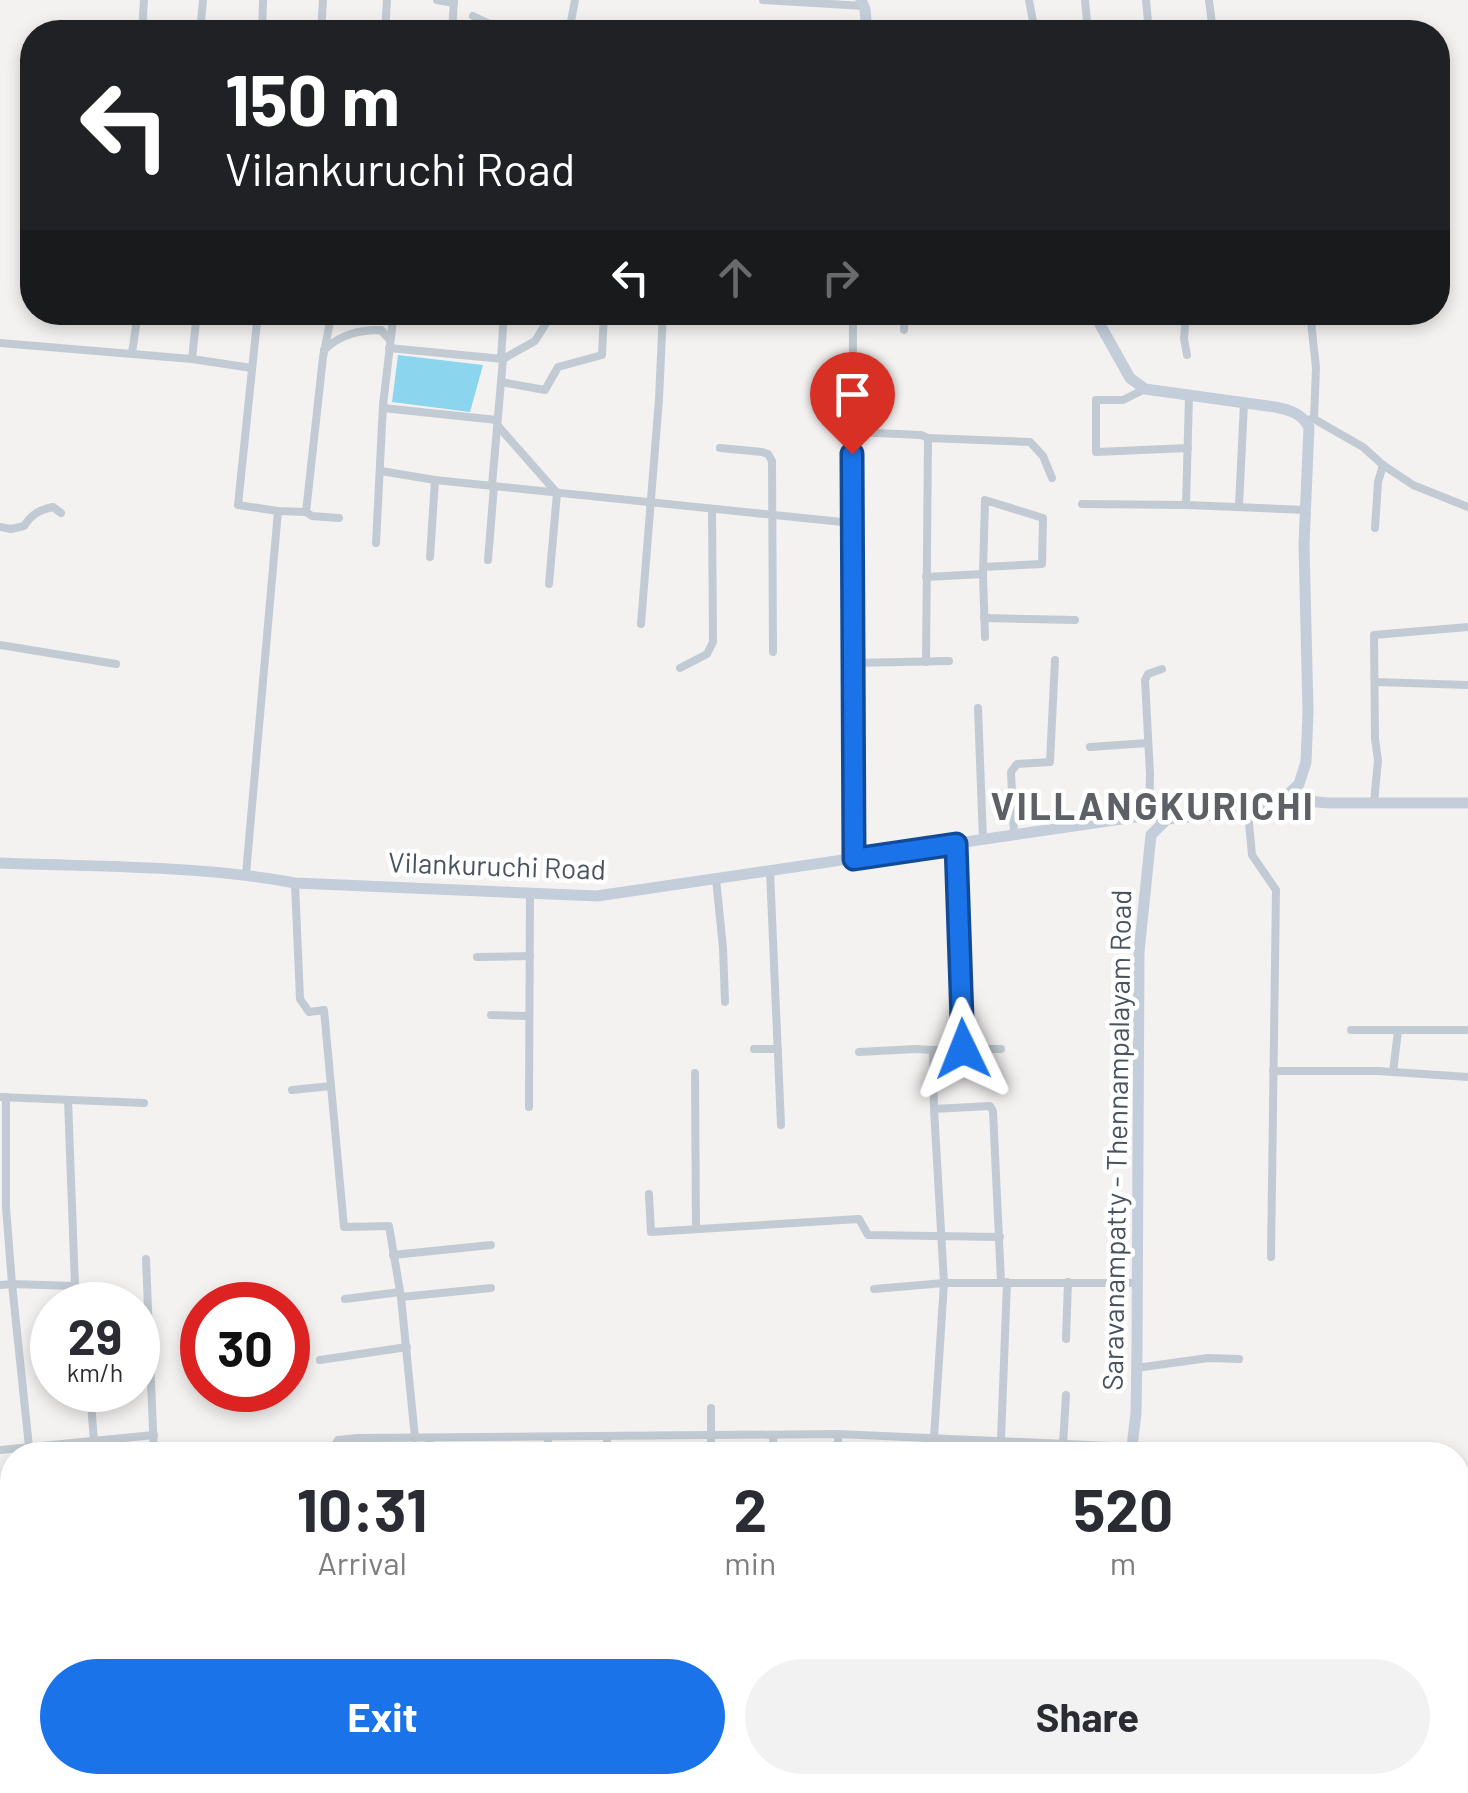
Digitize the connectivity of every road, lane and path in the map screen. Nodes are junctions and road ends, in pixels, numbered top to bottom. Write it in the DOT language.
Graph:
graph roads {
  1 [pos="437,0"];
  2 [pos="762,0"];
  3 [pos="454,1"];
  4 [pos="863,3"];
  5 [pos="473,16"];
  6 [pos="481,20"];
  7 [pos="136,325"];
  8 [pos="196,325"];
  9 [pos="257,325"];
  10 [pos="329,325"];
  11 [pos="392,325"];
  12 [pos="503,325"];
  13 [pos="544,325"];
  14 [pos="603,325"];
  15 [pos="663,325"];
  16 [pos="853,325"];
  17 [pos="904,325"];
  18 [pos="1100,325"];
  19 [pos="1185,325"];
  20 [pos="1311,325"];
  21 [pos="904,330"];
  22 [pos="0,343"];
  23 [pos="390,344"];
  24 [pos="324,350"];
  25 [pos="132,354"];
  26 [pos="1187,355"];
  27 [pos="502,358"];
  28 [pos="192,359"];
  29 [pos="252,368"];
  30 [pos="501,382"];
  31 [pos="1145,389"];
  32 [pos="1189,396"];
  33 [pos="1244,403"];
  34 [pos="383,408"];
  35 [pos="1309,420"];
  36 [pos="497,423"];
  37 [pos="852,432"];
  38 [pos="928,438"];
  39 [pos="720,448"];
  40 [pos="1188,448"];
  41 [pos="1383,464"];
  42 [pos="381,471"];
  43 [pos="1052,478"];
  44 [pos="435,480"];
  45 [pos="493,486"];
  46 [pos="556,493"];
  47 [pos="650,502"];
  48 [pos="1082,504"];
  49 [pos="1186,505"];
  50 [pos="1239,506"];
  51 [pos="1468,507"];
  52 [pos="712,508"];
  53 [pos="1305,510"];
  54 [pos="278,512"];
  55 [pos="306,512"];
  56 [pos="61,513"];
  57 [pos="772,514"];
  58 [pos="339,518"];
  59 [pos="852,523"];
  60 [pos="0,528"];
  61 [pos="1375,528"];
  62 [pos="376,543"];
  63 [pos="430,556"];
  64 [pos="488,560"];
  65 [pos="983,571"];
  66 [pos="926,578"];
  67 [pos="548,584"];
  68 [pos="984,618"];
  69 [pos="1075,620"];
  70 [pos="641,624"];
  71 [pos="1468,628"];
  72 [pos="984,636"];
  73 [pos="0,645"];
  74 [pos="773,652"];
  75 [pos="1056,660"];
  76 [pos="949,661"];
  77 [pos="926,662"];
  78 [pos="852,663"];
  79 [pos="116,664"];
  80 [pos="680,668"];
  81 [pos="1162,669"];
  82 [pos="1376,682"];
  83 [pos="1468,685"];
  84 [pos="978,708"];
  85 [pos="1148,743"];
  86 [pos="1090,747"];
  87 [pos="1283,799"];
  88 [pos="1374,803"];
  89 [pos="1468,803"];
  90 [pos="1248,812"];
  91 [pos="1149,816"];
  92 [pos="1168,819"];
  93 [pos="1014,835"];
  94 [pos="983,840"];
  95 [pos="956,844"];
  96 [pos="854,859"];
  97 [pos="0,863"];
  98 [pos="770,871"];
  99 [pos="246,874"];
  100 [pos="716,879"];
  101 [pos="295,883"];
  102 [pos="530,894"];
  103 [pos="530,956"];
  104 [pos="477,957"];
  105 [pos="725,1002"];
  106 [pos="490,1015"];
  107 [pos="529,1016"];
  108 [pos="1351,1030"];
  109 [pos="1468,1030"];
  110 [pos="1398,1031"];
  111 [pos="754,1049"];
  112 [pos="778,1049"];
  113 [pos="963,1049"];
  114 [pos="1001,1049"];
  115 [pos="933,1050"];
  116 [pos="859,1052"];
  117 [pos="1274,1071"];
  118 [pos="695,1072"];
  119 [pos="1394,1072"];
  120 [pos="1468,1077"];
  121 [pos="331,1086"];
  122 [pos="292,1090"];
  123 [pos="3,1097"];
  124 [pos="68,1100"];
  125 [pos="144,1103"];
  126 [pos="529,1106"];
  127 [pos="934,1109"];
  128 [pos="781,1125"];
  129 [pos="649,1194"];
  130 [pos="696,1230"];
  131 [pos="942,1235"];
  132 [pos="1000,1236"];
  133 [pos="490,1245"];
  134 [pos="393,1255"];
  135 [pos="1270,1258"];
  136 [pos="146,1259"];
  137 [pos="1004,1282"];
  138 [pos="1068,1282"];
  139 [pos="944,1283"];
  140 [pos="1136,1283"];
  141 [pos="12,1284"];
  142 [pos="0,1285"];
  143 [pos="491,1288"];
  144 [pos="874,1289"];
  145 [pos="400,1294"];
  146 [pos="346,1299"];
  147 [pos="1066,1338"];
  148 [pos="406,1347"];
  149 [pos="1239,1359"];
  150 [pos="320,1360"];
  151 [pos="1136,1368"];
  152 [pos="1066,1395"];
  153 [pos="711,1408"];
  154 [pos="92,1412"];
  155 [pos="838,1434"];
  156 [pos="154,1435"];
  157 [pos="607,1436"];
  158 [pos="711,1436"];
  159 [pos="773,1436"];
  160 [pos="934,1437"];
  161 [pos="415,1438"];
  162 [pos="429,1438"];
  163 [pos="548,1438"];
  164 [pos="1001,1440"];
  165 [pos="28,1442"];
  166 [pos="94,1442"];
  167 [pos="154,1442"];
  168 [pos="337,1442"];
  169 [pos="429,1442"];
  170 [pos="548,1442"];
  171 [pos="607,1442"];
  172 [pos="711,1442"];
  173 [pos="773,1442"];
  174 [pos="838,1442"];
  175 [pos="1026,1442"];
  176 [pos="1063,1442"];
  177 [pos="1133,1442"];
  1 -- 3 [label="street"];
  2 -- 4 [label="street"];
  5 -- 6 [label="street"];
  7 -- 25 [label="street"];
  8 -- 28 [label="street"];
  9 -- 29 [label="street"];
  10 -- 24 [label="street"];
  11 -- 23 [label="street"];
  12 -- 27 [label="street"];
  13 -- 27 [label="street"];
  14 -- 30 [label="street"];
  15 -- 47 [label="street"];
  16 -- 37 [label="street"];
  17 -- 21 [label="street"];
  18 -- 31 [label="main road"];
  19 -- 26 [label="street"];
  20 -- 35 [label="street"];
  22 -- 25 [label="street"];
  23 -- 24 [label="street"];
  23 -- 27 [label="street"];
  23 -- 34 [label="street"];
  24 -- 55 [label="street"];
  25 -- 28 [label="street"];
  27 -- 30 [label="street"];
  28 -- 29 [label="street"];
  29 -- 54 [label="street"];
  30 -- 36 [label="street"];
  31 -- 32 [label="main road"];
  31 -- 40 [label="street"];
  32 -- 33 [label="main road"];
  32 -- 40 [label="street"];
  33 -- 35 [label="main road"];
  33 -- 50 [label="street"];
  34 -- 36 [label="street"];
  34 -- 42 [label="street"];
  35 -- 41 [label="street"];
  35 -- 53 [label="main road"];
  36 -- 45 [label="street"];
  36 -- 46 [label="street"];
  37 -- 38 [label="street"];
  37 -- 59 [label="street"];
  38 -- 43 [label="street"];
  38 -- 66 [label="street"];
  39 -- 57 [label="street"];
  40 -- 49 [label="street"];
  41 -- 51 [label="street"];
  41 -- 61 [label="street"];
  42 -- 44 [label="street"];
  42 -- 62 [label="street"];
  44 -- 45 [label="street"];
  44 -- 63 [label="street"];
  45 -- 46 [label="street"];
  45 -- 64 [label="street"];
  46 -- 47 [label="street"];
  46 -- 67 [label="street"];
  47 -- 52 [label="street"];
  47 -- 70 [label="street"];
  48 -- 49 [label="street"];
  49 -- 50 [label="street"];
  50 -- 53 [label="street"];
  52 -- 57 [label="street"];
  52 -- 80 [label="street"];
  53 -- 87 [label="main road"];
  54 -- 55 [label="street"];
  54 -- 99 [label="street"];
  55 -- 58 [label="street"];
  56 -- 60 [label="street"];
  57 -- 59 [label="street"];
  57 -- 74 [label="street"];
  59 -- 78 [label="street"];
  65 -- 65 [label="street"];
  65 -- 66 [label="street"];
  65 -- 68 [label="street"];
  66 -- 77 [label="street"];
  68 -- 69 [label="street"];
  68 -- 72 [label="street"];
  71 -- 82 [label="street"];
  73 -- 79 [label="street"];
  75 -- 93 [label="street"];
  76 -- 77 [label="street"];
  77 -- 78 [label="street"];
  78 -- 96 [label="street"];
  81 -- 85 [label="street"];
  82 -- 83 [label="street"];
  82 -- 88 [label="street"];
  84 -- 94 [label="street"];
  85 -- 86 [label="street"];
  85 -- 91 [label="street"];
  87 -- 88 [label="main road"];
  87 -- 90 [label="main road"];
  88 -- 89 [label="main road"];
  90 -- 92 [label="main road"];
  90 -- 117 [label="street"];
  91 -- 92 [label="main road, Vilankuruchi Road"];
  91 -- 93 [label="main road, Vilankuruchi Road"];
  92 -- 140 [label="main road, Saravanampatty - Thennampalayam Road"];
  93 -- 94 [label="main road, Vilankuruchi Road"];
  94 -- 95 [label="main road, Vilankuruchi Road"];
  95 -- 96 [label="main road, Vilankuruchi Road"];
  95 -- 113 [label="street"];
  96 -- 98 [label="main road, Vilankuruchi Road"];
  97 -- 99 [label="main road, Vilankuruchi Road"];
  98 -- 100 [label="main road, Vilankuruchi Road"];
  98 -- 112 [label="street"];
  99 -- 101 [label="main road, Vilankuruchi Road"];
  100 -- 102 [label="main road, Vilankuruchi Road"];
  100 -- 105 [label="street"];
  101 -- 102 [label="main road, Vilankuruchi Road"];
  101 -- 121 [label="street"];
  102 -- 103 [label="street"];
  103 -- 104 [label="street"];
  103 -- 107 [label="street"];
  106 -- 107 [label="street"];
  107 -- 126 [label="street"];
  108 -- 110 [label="street"];
  109 -- 110 [label="street"];
  110 -- 119 [label="street"];
  111 -- 112 [label="street"];
  112 -- 128 [label="street"];
  113 -- 114 [label="street"];
  113 -- 115 [label="street"];
  115 -- 116 [label="street"];
  115 -- 127 [label="street"];
  117 -- 119 [label="street"];
  117 -- 135 [label="street"];
  118 -- 130 [label="street"];
  119 -- 120 [label="street"];
  121 -- 122 [label="street"];
  121 -- 134 [label="street"];
  123 -- 124 [label="street"];
  123 -- 141 [label="street"];
  124 -- 125 [label="street"];
  124 -- 141 [label="street"];
  127 -- 131 [label="street"];
  127 -- 132 [label="street"];
  129 -- 130 [label="street"];
  130 -- 131 [label="street"];
  131 -- 132 [label="street"];
  131 -- 139 [label="street"];
  132 -- 137 [label="street"];
  133 -- 134 [label="street"];
  134 -- 145 [label="street"];
  136 -- 156 [label="street"];
  137 -- 138 [label="street"];
  137 -- 139 [label="street"];
  137 -- 164 [label="street"];
  138 -- 140 [label="street"];
  138 -- 147 [label="street"];
  139 -- 144 [label="street"];
  139 -- 160 [label="street"];
  140 -- 151 [label="main road, Saravanampatty - Thennampalayam Road"];
  141 -- 142 [label="street"];
  141 -- 165 [label="street"];
  143 -- 145 [label="street"];
  145 -- 146 [label="street"];
  145 -- 148 [label="street"];
  148 -- 150 [label="street"];
  148 -- 161 [label="street"];
  149 -- 151 [label="street"];
  151 -- 177 [label="main road, Saravanampatty - Thennampalayam Road"];
  152 -- 176 [label="street"];
  153 -- 158 [label="street"];
  154 -- 166 [label="street"];
  155 -- 159 [label="street"];
  155 -- 160 [label="street"];
  155 -- 174 [label="street"];
  156 -- 166 [label="street"];
  156 -- 167 [label="street"];
  157 -- 158 [label="street"];
  157 -- 163 [label="street"];
  157 -- 171 [label="street"];
  158 -- 159 [label="street"];
  158 -- 172 [label="street"];
  159 -- 173 [label="street"];
  160 -- 164 [label="street"];
  161 -- 162 [label="street"];
  161 -- 168 [label="street"];
  162 -- 163 [label="street"];
  162 -- 169 [label="street"];
  163 -- 170 [label="street"];
  164 -- 175 [label="street"];
}
